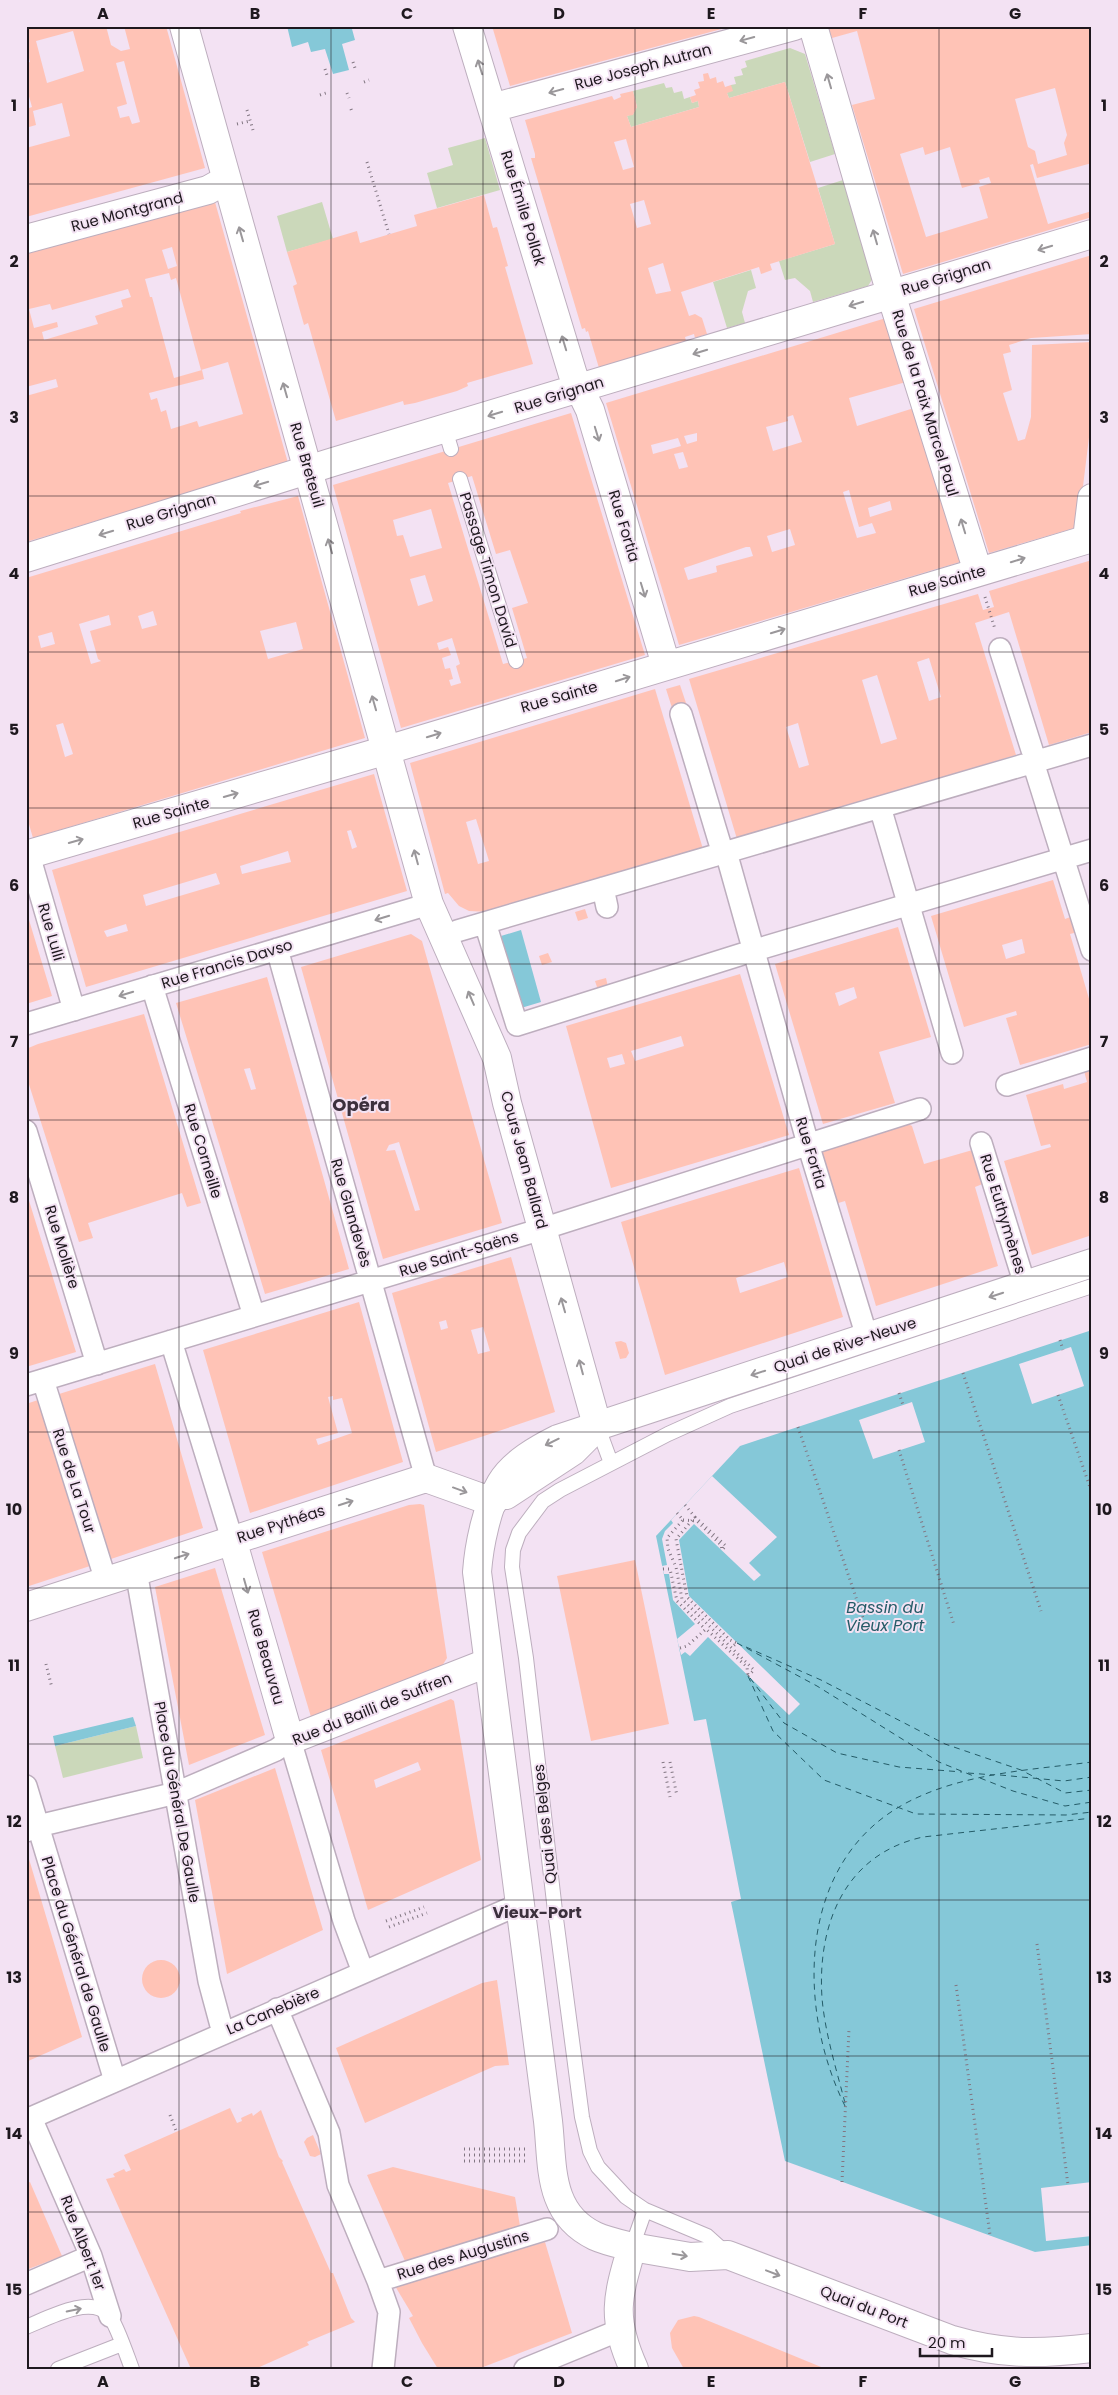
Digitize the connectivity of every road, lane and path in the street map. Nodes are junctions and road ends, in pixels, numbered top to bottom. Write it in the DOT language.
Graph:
graph roads {
  1 [pos="184,26"];
  2 [pos="468,26"];
  3 [pos="794,26"];
  4 [pos="813,26"];
  5 [pos="354,62"];
  6 [pos="355,68"];
  7 [pos="325,69"];
  8 [pos="327,75"];
  9 [pos="369,80"];
  10 [pos="364,82"];
  11 [pos="326,93"];
  12 [pos="347,93"];
  13 [pos="320,95"];
  14 [pos="349,98"];
  15 [pos="492,108"];
  16 [pos="247,110"];
  17 [pos="250,121"];
  18 [pos="244,122"];
  19 [pos="253,130"];
  20 [pos="367,162"];
  21 [pos="226,180"];
  22 [pos="389,234"];
  23 [pos="1092,234"];
  24 [pos="26,239"];
  25 [pos="891,294"];
  26 [pos="580,388"];
  27 [pos="308,470"];
  28 [pos="460,479"];
  29 [pos="1092,498"];
  30 [pos="1089,538"];
  31 [pos="26,558"];
  32 [pos="978,572"];
  33 [pos="1000,649"];
  34 [pos="516,661"];
  35 [pos="666,665"];
  36 [pos="681,714"];
  37 [pos="1092,745"];
  38 [pos="387,750"];
  39 [pos="1032,756"];
  40 [pos="880,807"];
  41 [pos="723,848"];
  42 [pos="1092,850"];
  43 [pos="28,855"];
  44 [pos="1067,867"];
  45 [pos="428,904"];
  46 [pos="911,913"];
  47 [pos="485,923"];
  48 [pos="457,931"];
  49 [pos="277,949"];
  50 [pos="1092,950"];
  51 [pos="754,960"];
  52 [pos="152,986"];
  53 [pos="74,1010"];
  54 [pos="26,1024"];
  55 [pos="517,1025"];
  56 [pos="487,1036"];
  57 [pos="952,1053"];
  58 [pos="1092,1058"];
  59 [pos="1007,1085"];
  60 [pos="920,1109"];
  61 [pos="26,1131"];
  62 [pos="981,1143"];
  63 [pos="808,1144"];
  64 [pos="542,1228"];
  65 [pos="1092,1263"];
  66 [pos="370,1280"];
  67 [pos="1025,1286"];
  68 [pos="1092,1286"];
  69 [pos="254,1316"];
  70 [pos="867,1337"];
  71 [pos="1060,1340"];
  72 [pos="171,1341"];
  73 [pos="1063,1350"];
  74 [pos="97,1364"];
  75 [pos="963,1373"];
  76 [pos="34,1383"];
  77 [pos="899,1393"];
  78 [pos="1058,1395"];
  79 [pos="903,1405"];
  80 [pos="597,1425"];
  81 [pos="798,1427"];
  82 [pos="899,1450"];
  83 [pos="611,1463"];
  84 [pos="426,1478"];
  85 [pos="1092,1493"];
  86 [pos="493,1502"];
  87 [pos="685,1505"];
  88 [pos="677,1514"];
  89 [pos="695,1517"];
  90 [pos="683,1520"];
  91 [pos="232,1539"];
  92 [pos="663,1569"];
  93 [pos="136,1571"];
  94 [pos="106,1581"];
  95 [pos="26,1607"];
  96 [pos="1041,1611"];
  97 [pos="864,1621"];
  98 [pos="954,1625"];
  99 [pos="706,1629"];
  100 [pos="732,1647"];
  101 [pos="680,1648"];
  102 [pos="487,1663"];
  103 [pos="46,1664"];
  104 [pos="52,1688"];
  105 [pos="290,1740"];
  106 [pos="663,1762"];
  107 [pos="670,1762"];
  108 [pos="26,1786"];
  109 [pos="176,1793"];
  110 [pos="677,1796"];
  111 [pos="670,1797"];
  112 [pos="32,1829"];
  113 [pos="520,1904"];
  114 [pos="424,1907"];
  115 [pos="427,1913"];
  116 [pos="386,1921"];
  117 [pos="389,1927"];
  118 [pos="1037,1944"];
  119 [pos="363,1972"];
  120 [pos="956,1985"];
  121 [pos="277,2009"];
  122 [pos="849,2029"];
  123 [pos="223,2033"];
  124 [pos="114,2081"];
  125 [pos="170,2114"];
  126 [pos="29,2119"];
  127 [pos="176,2133"];
  128 [pos="541,2141"];
  129 [pos="464,2149"];
  130 [pos="464,2155"];
  131 [pos="533,2155"];
  132 [pos="464,2161"];
  133 [pos="534,2161"];
  134 [pos="842,2182"];
  135 [pos="1068,2185"];
  136 [pos="645,2210"];
  137 [pos="547,2230"];
  138 [pos="990,2235"];
  139 [pos="632,2247"];
  140 [pos="728,2255"];
  141 [pos="91,2256"];
  142 [pos="378,2281"];
  143 [pos="26,2284"];
  144 [pos="110,2316"];
  145 [pos="26,2327"];
  146 [pos="620,2330"];
  147 [pos="122,2344"];
  148 [pos="1092,2348"];
  149 [pos="58,2369"];
  150 [pos="132,2369"];
  151 [pos="383,2369"];
  152 [pos="525,2369"];
  153 [pos="634,2369"];
  1 -- 21 [label="street, Rue Breteuil"];
  15 -- 2 [label="street, Rue Émile Pollak, one-way"];
  3 -- 15 [label="street, Rue Joseph Autran, one-way"];
  25 -- 4 [label="street, Rue de la Paix Marcel Paul, one-way"];
  5 -- 6 [label="path"];
  7 -- 8 [label="path"];
  9 -- 10 [label="path"];
  11 -- 13 [label="path"];
  12 -- 14 [label="path"];
  26 -- 15 [label="street, Rue Émile Pollak, one-way"];
  16 -- 17 [label="path"];
  17 -- 18 [label="path"];
  17 -- 19 [label="path"];
  20 -- 22 [label="path"];
  21 -- 24 [label="street, Rue Montgrand"];
  27 -- 21 [label="street, Rue Breteuil, one-way"];
  23 -- 25 [label="street, Rue Grignan, one-way"];
  25 -- 26 [label="street, Rue Grignan, one-way"];
  32 -- 25 [label="street, Rue de la Paix Marcel Paul, one-way"];
  26 -- 27 [label="street, Rue Grignan, one-way"];
  26 -- 35 [label="street, Rue Fortia, one-way"];
  27 -- 31 [label="street, Rue Grignan, one-way"];
  38 -- 27 [label="street, Rue Breteuil, one-way"];
  28 -- 34 [label="lane, Passage Timon David"];
  29 -- 30 [label="street"];
  32 -- 30 [label="street, Rue Sainte, one-way"];
  32 -- 33 [label="path"];
  35 -- 32 [label="street, Rue Sainte, one-way"];
  33 -- 39 [label="street"];
  38 -- 35 [label="street, Rue Sainte, one-way"];
  36 -- 41 [label="street"];
  37 -- 39 [label="street"];
  43 -- 38 [label="street, Rue Sainte, one-way"];
  45 -- 38 [label="street, Rue Breteuil, one-way"];
  39 -- 40 [label="street"];
  39 -- 44 [label="street"];
  40 -- 41 [label="street"];
  40 -- 46 [label="street"];
  41 -- 47 [label="street"];
  41 -- 51 [label="street, Rue Fortia"];
  42 -- 44 [label="street"];
  43 -- 53 [label="street, Rue Lulli"];
  44 -- 46 [label="street"];
  44 -- 50 [label="street"];
  45 -- 49 [label="street, Rue Francis Davso, one-way"];
  56 -- 45 [label="street, Cours Jean Ballard, one-way"];
  46 -- 51 [label="street"];
  46 -- 57 [label="street"];
  47 -- 48 [label="street"];
  47 -- 55 [label="street"];
  49 -- 52 [label="street, Rue Francis Davso"];
  49 -- 66 [label="street, Rue Glandevès"];
  51 -- 55 [label="street"];
  51 -- 63 [label="street, Rue Fortia"];
  52 -- 53 [label="street, Rue Francis Davso, one-way"];
  52 -- 69 [label="street, Rue Corneille"];
  53 -- 54 [label="street, Rue Francis Davso"];
  55 -- 56 [label="street"];
  56 -- 64 [label="street, Cours Jean Ballard"];
  58 -- 59 [label="street"];
  60 -- 63 [label="street, Rue Saint-Saëns"];
  61 -- 74 [label="street, Rue Molière"];
  62 -- 67 [label="street, Rue Euthymènes"];
  63 -- 64 [label="street, Rue Saint-Saëns"];
  63 -- 70 [label="street, Rue Fortia"];
  64 -- 66 [label="street, Rue Saint-Saëns"];
  80 -- 64 [label="street, Cours Jean Ballard, one-way"];
  65 -- 67 [label="street, Quai de Rive-Neuve"];
  66 -- 69 [label="street, Rue Saint-Saëns"];
  66 -- 84 [label="street, Rue Glandevès"];
  67 -- 70 [label="street, Quai de Rive-Neuve, one-way"];
  68 -- 83 [label="lane, Quai de Rive-Neuve"];
  69 -- 72 [label="street, Rue Saint-Saëns"];
  70 -- 80 [label="street, Quai de Rive-Neuve, one-way"];
  71 -- 73 [label="path"];
  72 -- 74 [label="street, Rue Saint-Saëns"];
  72 -- 91 [label="street, Rue Beauvau"];
  74 -- 76 [label="street, Rue Saint-Saëns"];
  75 -- 96 [label="path"];
  76 -- 94 [label="street, Rue de La Tour"];
  77 -- 79 [label="path"];
  78 -- 85 [label="path"];
  80 -- 83 [label="lane"];
  80 -- 86 [label="street"];
  81 -- 97 [label="path"];
  82 -- 98 [label="path"];
  83 -- 136 [label="lane, Quai des Belges"];
  84 -- 86 [label="street, one-way"];
  91 -- 84 [label="street, Rue Pythéas, one-way"];
  86 -- 102 [label="street"];
  87 -- 89 [label="path"];
  88 -- 90 [label="path"];
  89 -- 90 [label="path"];
  89 -- 100 [label="path"];
  90 -- 100 [label="path"];
  93 -- 91 [label="street, Rue Pythéas, one-way"];
  91 -- 105 [label="street, Rue Beauvau, one-way"];
  92 -- 99 [label="path"];
  93 -- 94 [label="street"];
  93 -- 109 [label="street, Place du Général De Gaulle"];
  94 -- 95 [label="street"];
  99 -- 100 [label="path"];
  99 -- 101 [label="path"];
  102 -- 105 [label="street, Rue du Bailli de Suffren"];
  102 -- 113 [label="street"];
  103 -- 104 [label="path"];
  105 -- 109 [label="street, Rue du Bailli de Suffren"];
  105 -- 119 [label="street, Rue Beauvau"];
  106 -- 111 [label="path"];
  107 -- 110 [label="path"];
  108 -- 112 [label="street, Place du Général de Gaulle"];
  109 -- 112 [label="street, Place du Général de Gaulle"];
  109 -- 123 [label="street, Place du Général De Gaulle"];
  112 -- 124 [label="street, Place du Général de Gaulle"];
  113 -- 119 [label="street, La Canebière"];
  113 -- 128 [label="street"];
  114 -- 116 [label="path"];
  115 -- 117 [label="path"];
  118 -- 135 [label="path"];
  119 -- 121 [label="street, La Canebière"];
  120 -- 138 [label="path"];
  121 -- 123 [label="street, La Canebière"];
  121 -- 142 [label="street"];
  122 -- 134 [label="path"];
  123 -- 124 [label="street, La Canebière"];
  124 -- 126 [label="street, La Canebière"];
  125 -- 127 [label="path"];
  126 -- 141 [label="street, Rue Albert 1er"];
  128 -- 129 [label="path"];
  128 -- 139 [label="street"];
  130 -- 131 [label="path"];
  132 -- 133 [label="path"];
  136 -- 139 [label="lane"];
  136 -- 140 [label="lane, Quai du Port"];
  137 -- 142 [label="street, Rue des Augustins"];
  139 -- 140 [label="street, Quai du Port, one-way"];
  139 -- 146 [label="street"];
  140 -- 148 [label="street, Quai du Port, one-way"];
  141 -- 143 [label="street"];
  141 -- 144 [label="street, Rue Albert 1er"];
  142 -- 151 [label="street"];
  145 -- 144 [label="lane, one-way"];
  144 -- 147 [label="lane, Rue Albert 1er"];
  146 -- 152 [label="street"];
  146 -- 153 [label="street"];
  147 -- 149 [label="lane"];
  147 -- 150 [label="lane, Rue Albert 1er"];
}
